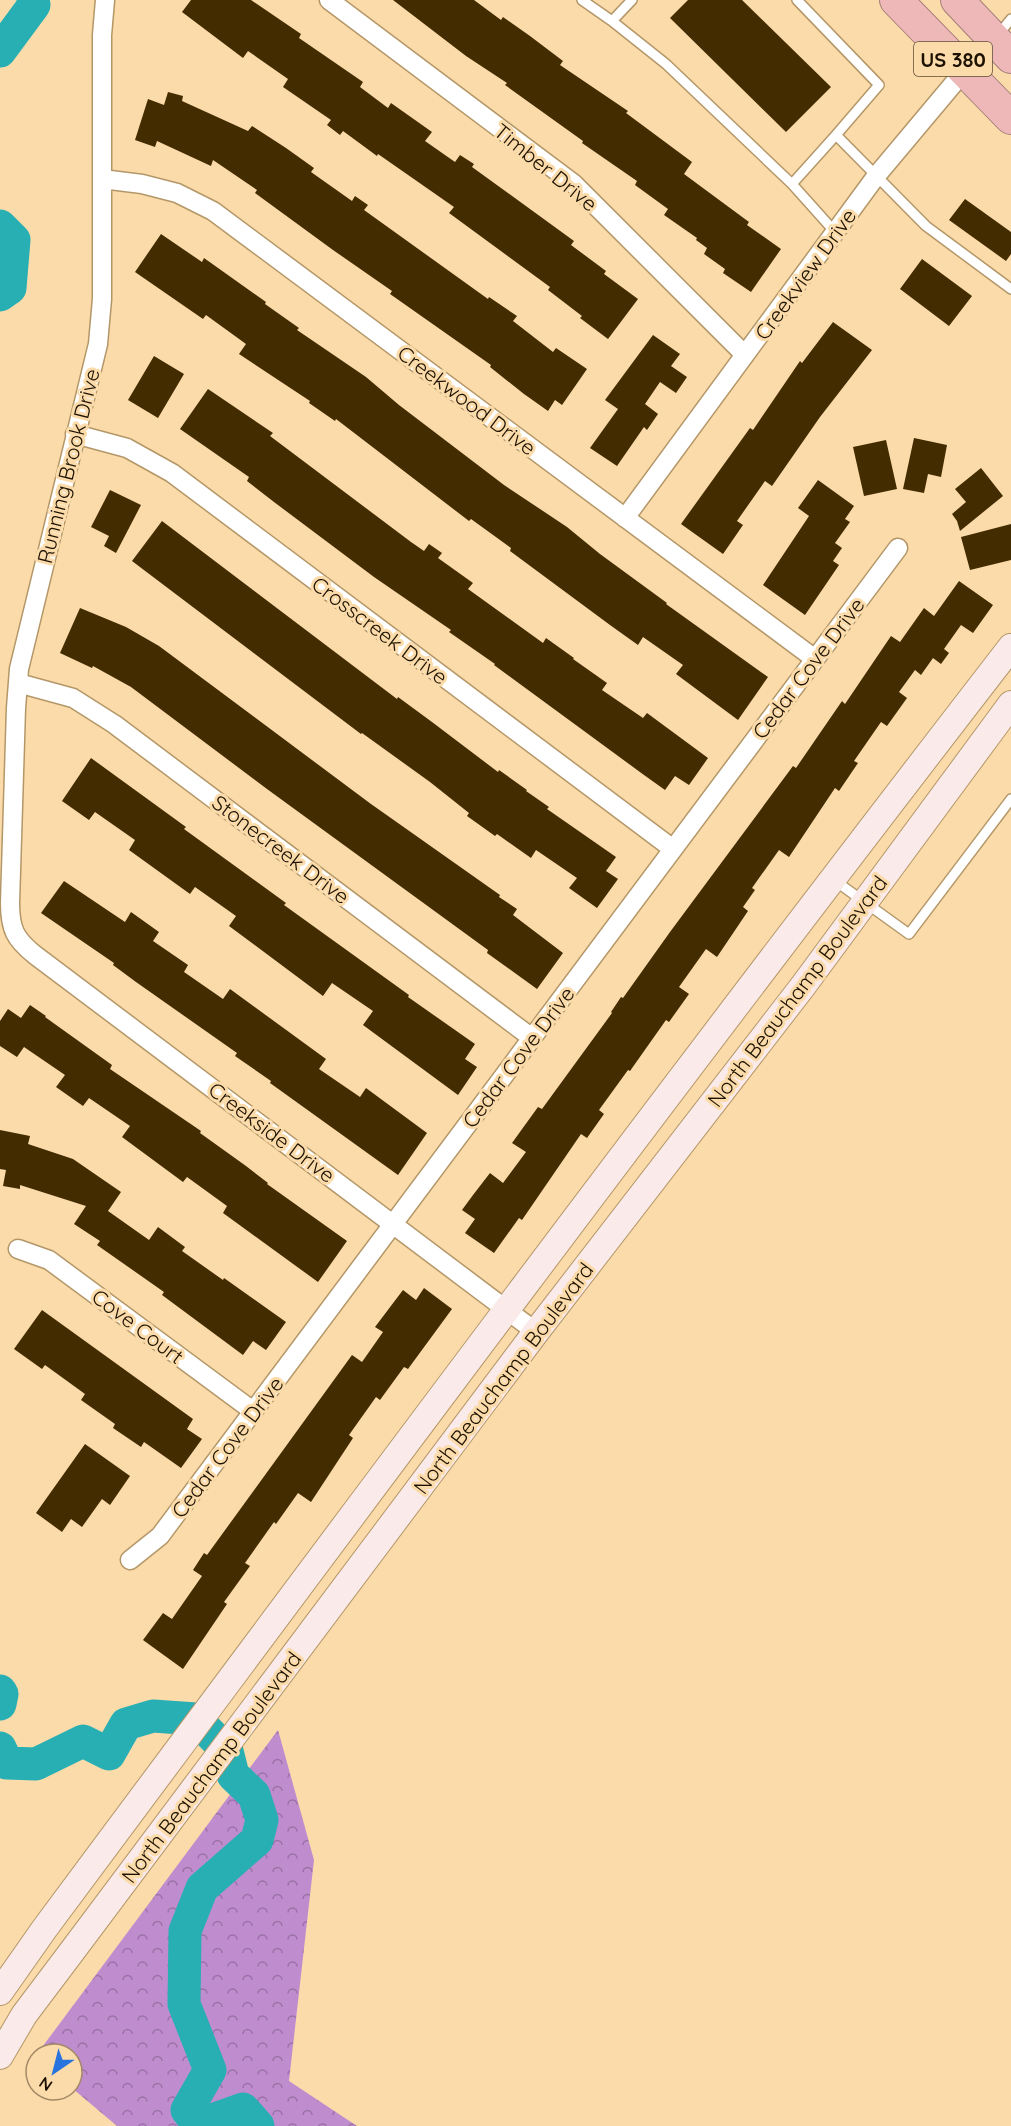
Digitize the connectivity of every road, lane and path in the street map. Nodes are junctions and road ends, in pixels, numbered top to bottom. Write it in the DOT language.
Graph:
graph roads {
  1 [pos="105,0"];
  2 [pos="329,0"];
  3 [pos="582,0"];
  4 [pos="632,0"];
  5 [pos="797,0"];
  6 [pos="896,0"];
  7 [pos="957,0"];
  8 [pos="612,21"];
  9 [pos="1006,38"];
  10 [pos="965,70"];
  11 [pos="1011,118"];
  12 [pos="836,135"];
  13 [pos="877,176"];
  14 [pos="102,179"];
  15 [pos="792,184"];
  16 [pos="834,232"];
  17 [pos="1011,289"];
  18 [pos="745,355"];
  19 [pos="75,434"];
  20 [pos="625,518"];
  21 [pos="898,548"];
  22 [pos="1011,647"];
  23 [pos="815,659"];
  24 [pos="18,682"];
  25 [pos="1011,704"];
  26 [pos="1011,799"];
  27 [pos="673,849"];
  28 [pos="832,878"];
  29 [pos="865,902"];
  30 [pos="12,929"];
  31 [pos="532,1038"];
  32 [pos="393,1223"];
  33 [pos="18,1249"];
  34 [pos="507,1311"];
  35 [pos="536,1332"];
  36 [pos="253,1411"];
  37 [pos="130,1560"];
  38 [pos="0,1992"];
  39 [pos="0,2056"];
  1 -- 14 [label="street, Running Brook Drive"];
  2 -- 18 [label="street, Timber Drive"];
  3 -- 8 [label="lane"];
  4 -- 8 [label="lane"];
  5 -- 12 [label="lane"];
  6 -- 10 [label="highway, US 380"];
  7 -- 9 [label="highway, US 380"];
  8 -- 15 [label="lane"];
  9 -- 10 [label="street, Creekview Drive"];
  10 -- 11 [label="highway, US 380"];
  10 -- 13 [label="street, Creekview Drive"];
  12 -- 13 [label="lane"];
  12 -- 15 [label="lane"];
  13 -- 16 [label="street, Creekview Drive"];
  13 -- 17 [label="lane"];
  14 -- 19 [label="street, Running Brook Drive"];
  14 -- 20 [label="street, Creekwood Drive"];
  15 -- 16 [label="lane"];
  16 -- 18 [label="street, Creekview Drive"];
  18 -- 20 [label="street, Creekview Drive"];
  19 -- 24 [label="street, Running Brook Drive"];
  19 -- 27 [label="street, Crosscreek Drive"];
  20 -- 23 [label="street, Creekwood Drive"];
  21 -- 23 [label="street, Cedar Cove Drive"];
  22 -- 28 [label="street, North Beauchamp Boulevard"];
  23 -- 27 [label="street, Cedar Cove Drive"];
  24 -- 30 [label="street, Running Brook Drive"];
  24 -- 31 [label="street, Stonecreek Drive"];
  25 -- 29 [label="street, North Beauchamp Boulevard"];
  26 -- 29 [label="lane"];
  27 -- 31 [label="street, Cedar Cove Drive"];
  28 -- 29 [label="lane"];
  28 -- 34 [label="street, North Beauchamp Boulevard"];
  29 -- 35 [label="street, North Beauchamp Boulevard"];
  30 -- 32 [label="street, Creekside Drive"];
  31 -- 32 [label="street, Cedar Cove Drive"];
  32 -- 34 [label="street, Creekside Drive"];
  32 -- 36 [label="street, Cedar Cove Drive"];
  33 -- 36 [label="street, Cove Court"];
  34 -- 35 [label="street, Creekside Drive"];
  34 -- 38 [label="street, North Beauchamp Boulevard"];
  35 -- 39 [label="street, North Beauchamp Boulevard"];
  36 -- 37 [label="street, Cedar Cove Drive"];
}
